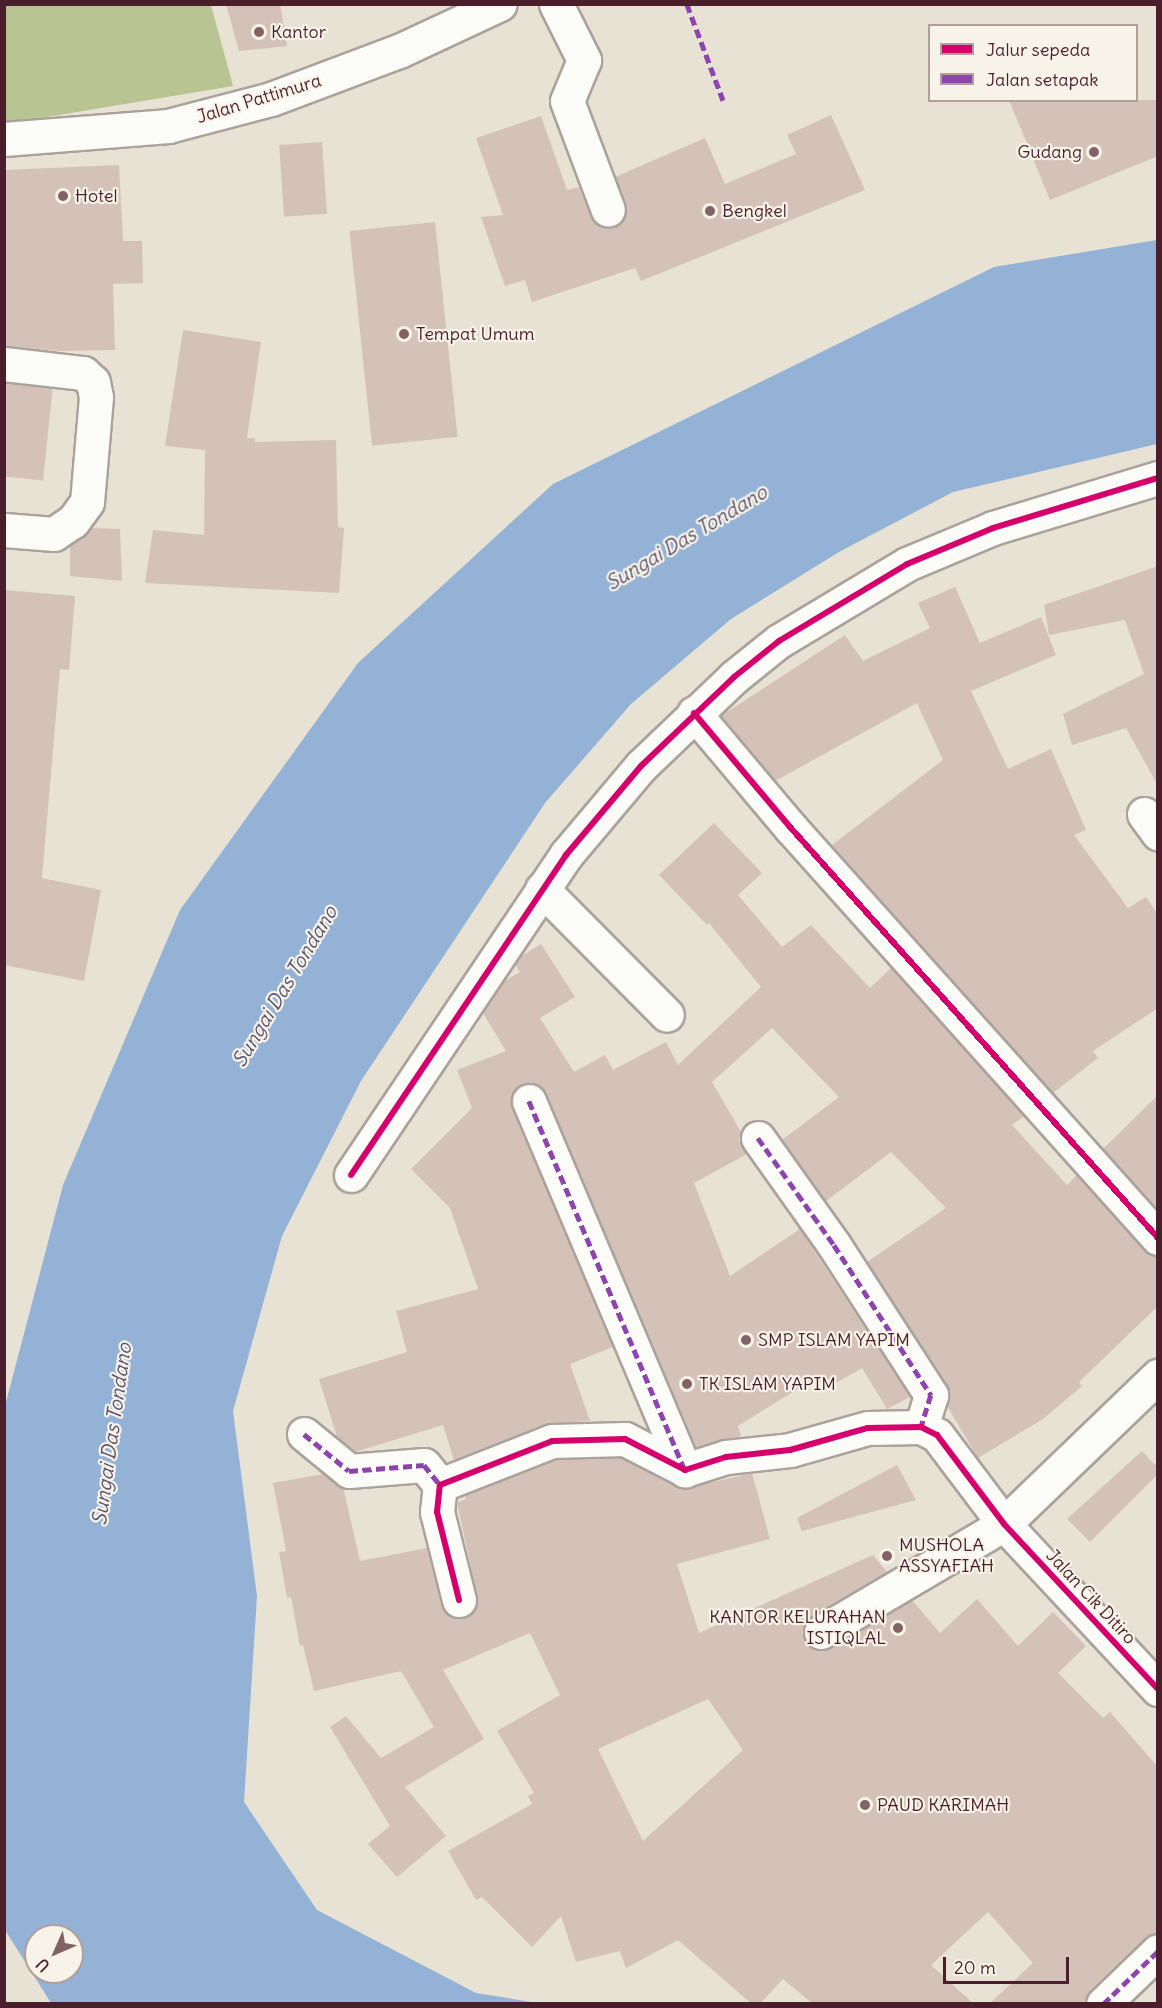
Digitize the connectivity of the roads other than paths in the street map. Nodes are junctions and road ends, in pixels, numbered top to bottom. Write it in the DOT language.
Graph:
graph roads {
  1 [pos="500,4"];
  2 [pos="556,4"];
  3 [pos="4,139"];
  4 [pos="608,210"];
  5 [pos="4,364"];
  6 [pos="1158,478"];
  7 [pos="4,530"];
  8 [pos="694,713"];
  9 [pos="542,889"];
  10 [pos="667,1015"];
  11 [pos="529,1101"];
  12 [pos="758,1138"];
  13 [pos="351,1174"];
  14 [pos="1158,1238"];
  15 [pos="1158,1376"];
  16 [pos="921,1427"];
  17 [pos="304,1434"];
  18 [pos="685,1470"];
  19 [pos="440,1485"];
  20 [pos="1004,1524"];
  21 [pos="459,1600"];
  22 [pos="821,1632"];
  23 [pos="1158,1689"];
  24 [pos="1158,1951"];
  25 [pos="1103,2004"];
  1 -- 3 [label="street, Jalan Pattimura"];
  2 -- 4 [label="street"];
  5 -- 7 [label="street"];
  6 -- 8 [label="street"];
  8 -- 9 [label="street"];
  8 -- 14 [label="street"];
  9 -- 10 [label="street"];
  9 -- 13 [label="street"];
  11 -- 18 [label="street"];
  12 -- 16 [label="street"];
  15 -- 20 [label="street"];
  16 -- 18 [label="street"];
  16 -- 20 [label="street, Jalan Cik Ditiro"];
  17 -- 19 [label="street"];
  18 -- 19 [label="street"];
  19 -- 21 [label="street"];
  20 -- 22 [label="street"];
  20 -- 23 [label="street, Jalan Cik Ditiro"];
  24 -- 25 [label="street"];
}
